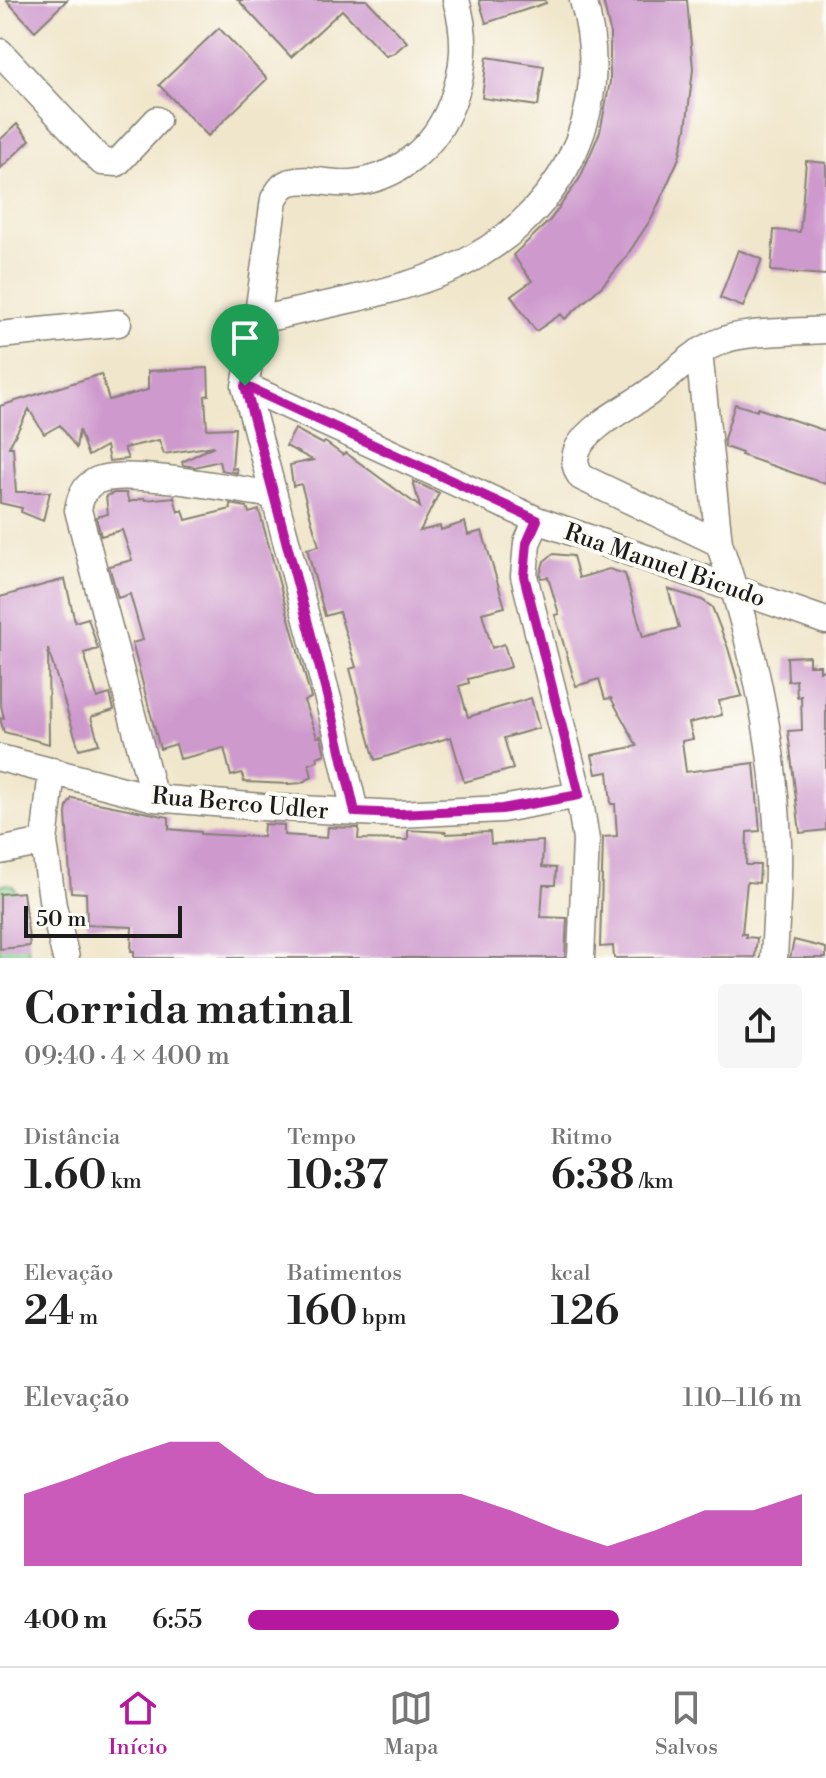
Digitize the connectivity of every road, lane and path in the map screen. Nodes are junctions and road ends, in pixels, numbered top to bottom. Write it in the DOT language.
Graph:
graph roads {
  1 [pos="456,0"];
  2 [pos="583,0"];
  3 [pos="0,52"];
  4 [pos="157,120"];
  5 [pos="257,321"];
  6 [pos="118,323"];
  7 [pos="826,330"];
  8 [pos="0,335"];
  9 [pos="699,352"];
  10 [pos="245,386"];
  11 [pos="274,495"];
  12 [pos="537,520"];
  13 [pos="719,543"];
  14 [pos="735,590"];
  15 [pos="826,621"];
  16 [pos="0,758"];
  17 [pos="52,771"];
  18 [pos="579,795"];
  19 [pos="154,798"];
  20 [pos="355,812"];
  21 [pos="44,842"];
  22 [pos="0,851"];
  23 [pos="66,958"];
  24 [pos="581,958"];
  25 [pos="774,958"];
  1 -- 5 [label="street"];
  2 -- 5 [label="street"];
  3 -- 4 [label="street"];
  5 -- 10 [label="street"];
  6 -- 8 [label="street"];
  7 -- 9 [label="street"];
  9 -- 13 [label="street"];
  9 -- 13 [label="street"];
  10 -- 11 [label="street"];
  10 -- 12 [label="street, Rua Manuel Bicudo"];
  11 -- 19 [label="street"];
  11 -- 20 [label="street"];
  12 -- 14 [label="street, Rua Manuel Bicudo"];
  12 -- 18 [label="street"];
  13 -- 14 [label="street"];
  14 -- 15 [label="street, Rua Manuel Bicudo"];
  14 -- 25 [label="street"];
  16 -- 17 [label="street, Rua Berco Udler"];
  17 -- 19 [label="street, Rua Berco Udler"];
  17 -- 21 [label="street"];
  18 -- 20 [label="street, Rua Berco Udler"];
  18 -- 24 [label="street"];
  19 -- 20 [label="street, Rua Berco Udler"];
  21 -- 22 [label="street"];
  21 -- 23 [label="street"];
}
